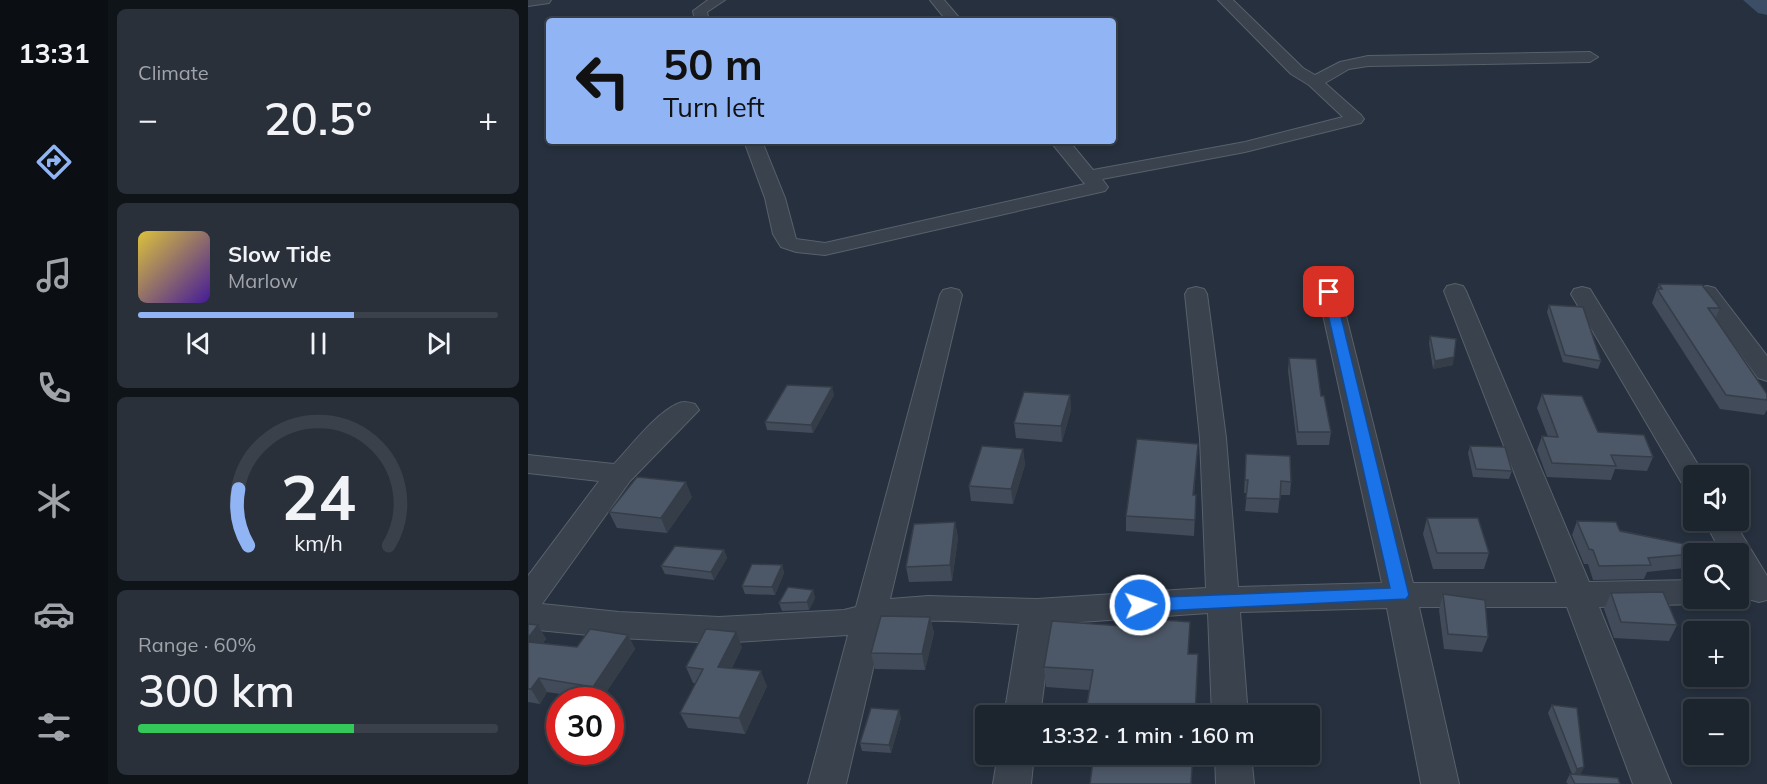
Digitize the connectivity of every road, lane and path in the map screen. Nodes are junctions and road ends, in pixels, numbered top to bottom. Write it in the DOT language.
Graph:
graph roads {
  1 [pos="544,0"];
  2 [pos="718,0"];
  3 [pos="937,0"];
  4 [pos="1225,0"];
  5 [pos="528,2"];
  6 [pos="701,18"];
  7 [pos="952,18"];
  8 [pos="1590,57"];
  9 [pos="1315,82"];
  10 [pos="754,144"];
  11 [pos="1062,144"];
  12 [pos="1089,176"];
  13 [pos="1455,291"];
  14 [pos="1329,292"];
  15 [pos="1707,293"];
  16 [pos="1196,294"];
  17 [pos="1582,294"];
  18 [pos="951,295"];
  19 [pos="1767,373"];
  20 [pos="686,410"];
  21 [pos="528,464"];
  22 [pos="1685,465"];
  23 [pos="620,474"];
  24 [pos="1683,592"];
  25 [pos="1400,595"];
  26 [pos="1578,595"];
  27 [pos="528,600"];
  28 [pos="1222,600"];
  29 [pos="1037,612"];
  30 [pos="528,616"];
  31 [pos="871,618"];
  32 [pos="1024,705"];
  33 [pos="1229,705"];
  34 [pos="1015,765"];
  35 [pos="1234,765"];
  36 [pos="827,784"];
  37 [pos="1012,784"];
  38 [pos="1235,784"];
  39 [pos="1440,784"];
  40 [pos="1652,784"];
  1 -- 5 [label="street"];
  2 -- 6 [label="street"];
  3 -- 7 [label="street"];
  4 -- 9 [label="street"];
  8 -- 9 [label="street"];
  9 -- 12 [label="street"];
  10 -- 12 [label="street"];
  11 -- 12 [label="street"];
  13 -- 26 [label="street"];
  14 -- 25 [label="street"];
  15 -- 19 [label="street"];
  16 -- 28 [label="street"];
  17 -- 22 [label="street"];
  18 -- 31 [label="street"];
  20 -- 23 [label="street"];
  21 -- 23 [label="street"];
  23 -- 27 [label="street"];
  24 -- 26 [label="street"];
  25 -- 26 [label="street"];
  25 -- 28 [label="street"];
  25 -- 39 [label="street"];
  26 -- 40 [label="street"];
  28 -- 29 [label="street"];
  28 -- 33 [label="street"];
  29 -- 31 [label="street"];
  29 -- 32 [label="street"];
  30 -- 31 [label="street"];
  31 -- 36 [label="street"];
  34 -- 37 [label="street"];
  35 -- 38 [label="street"];
}
